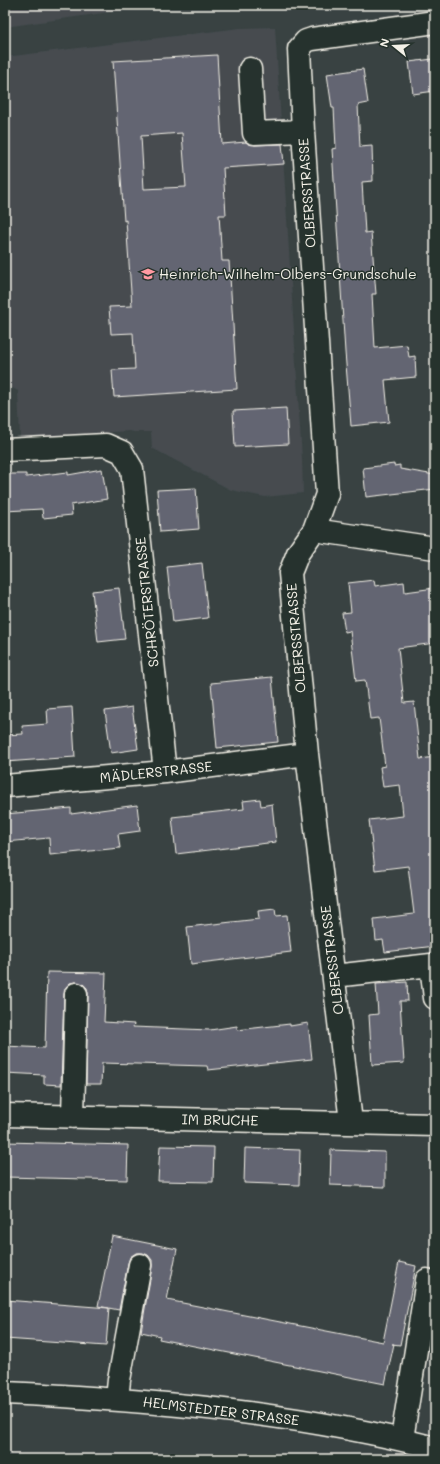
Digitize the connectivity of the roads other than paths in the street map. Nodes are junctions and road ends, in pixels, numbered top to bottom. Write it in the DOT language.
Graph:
graph roads {
  1 [pos="435,22"];
  2 [pos="250,69"];
  3 [pos="303,131"];
  4 [pos="5,450"];
  5 [pos="314,530"];
  6 [pos="435,548"];
  7 [pos="307,754"];
  8 [pos="165,772"];
  9 [pos="5,786"];
  10 [pos="334,976"];
  11 [pos="76,994"];
  12 [pos="435,998"];
  13 [pos="5,1114"];
  14 [pos="73,1117"];
  15 [pos="351,1122"];
  16 [pos="435,1125"];
  17 [pos="140,1265"];
  18 [pos="426,1280"];
  19 [pos="5,1393"];
  20 [pos="117,1399"];
  21 [pos="402,1439"];
  22 [pos="435,1448"];
  1 -- 3 [label="street, OLBERSSTRASSE"];
  2 -- 3 [label="street"];
  3 -- 5 [label="street, OLBERSSTRASSE"];
  4 -- 8 [label="street, SCHRÖTERSTRASSE"];
  5 -- 6 [label="street"];
  5 -- 7 [label="street, OLBERSSTRASSE"];
  7 -- 8 [label="street, MÄDLERSTRASSE"];
  7 -- 10 [label="street, OLBERSSTRASSE"];
  8 -- 9 [label="street, MÄDLERSTRASSE"];
  10 -- 12 [label="street"];
  10 -- 15 [label="street, OLBERSSTRASSE"];
  11 -- 14 [label="street"];
  13 -- 14 [label="street, IM BRUCHE"];
  14 -- 15 [label="street, IM BRUCHE"];
  15 -- 16 [label="street, IM BRUCHE"];
  17 -- 20 [label="street"];
  18 -- 21 [label="street"];
  19 -- 20 [label="street, HELMSTEDTER STRASSE"];
  20 -- 21 [label="street, HELMSTEDTER STRASSE"];
  21 -- 22 [label="street, HELMSTEDTER STRASSE"];
}
